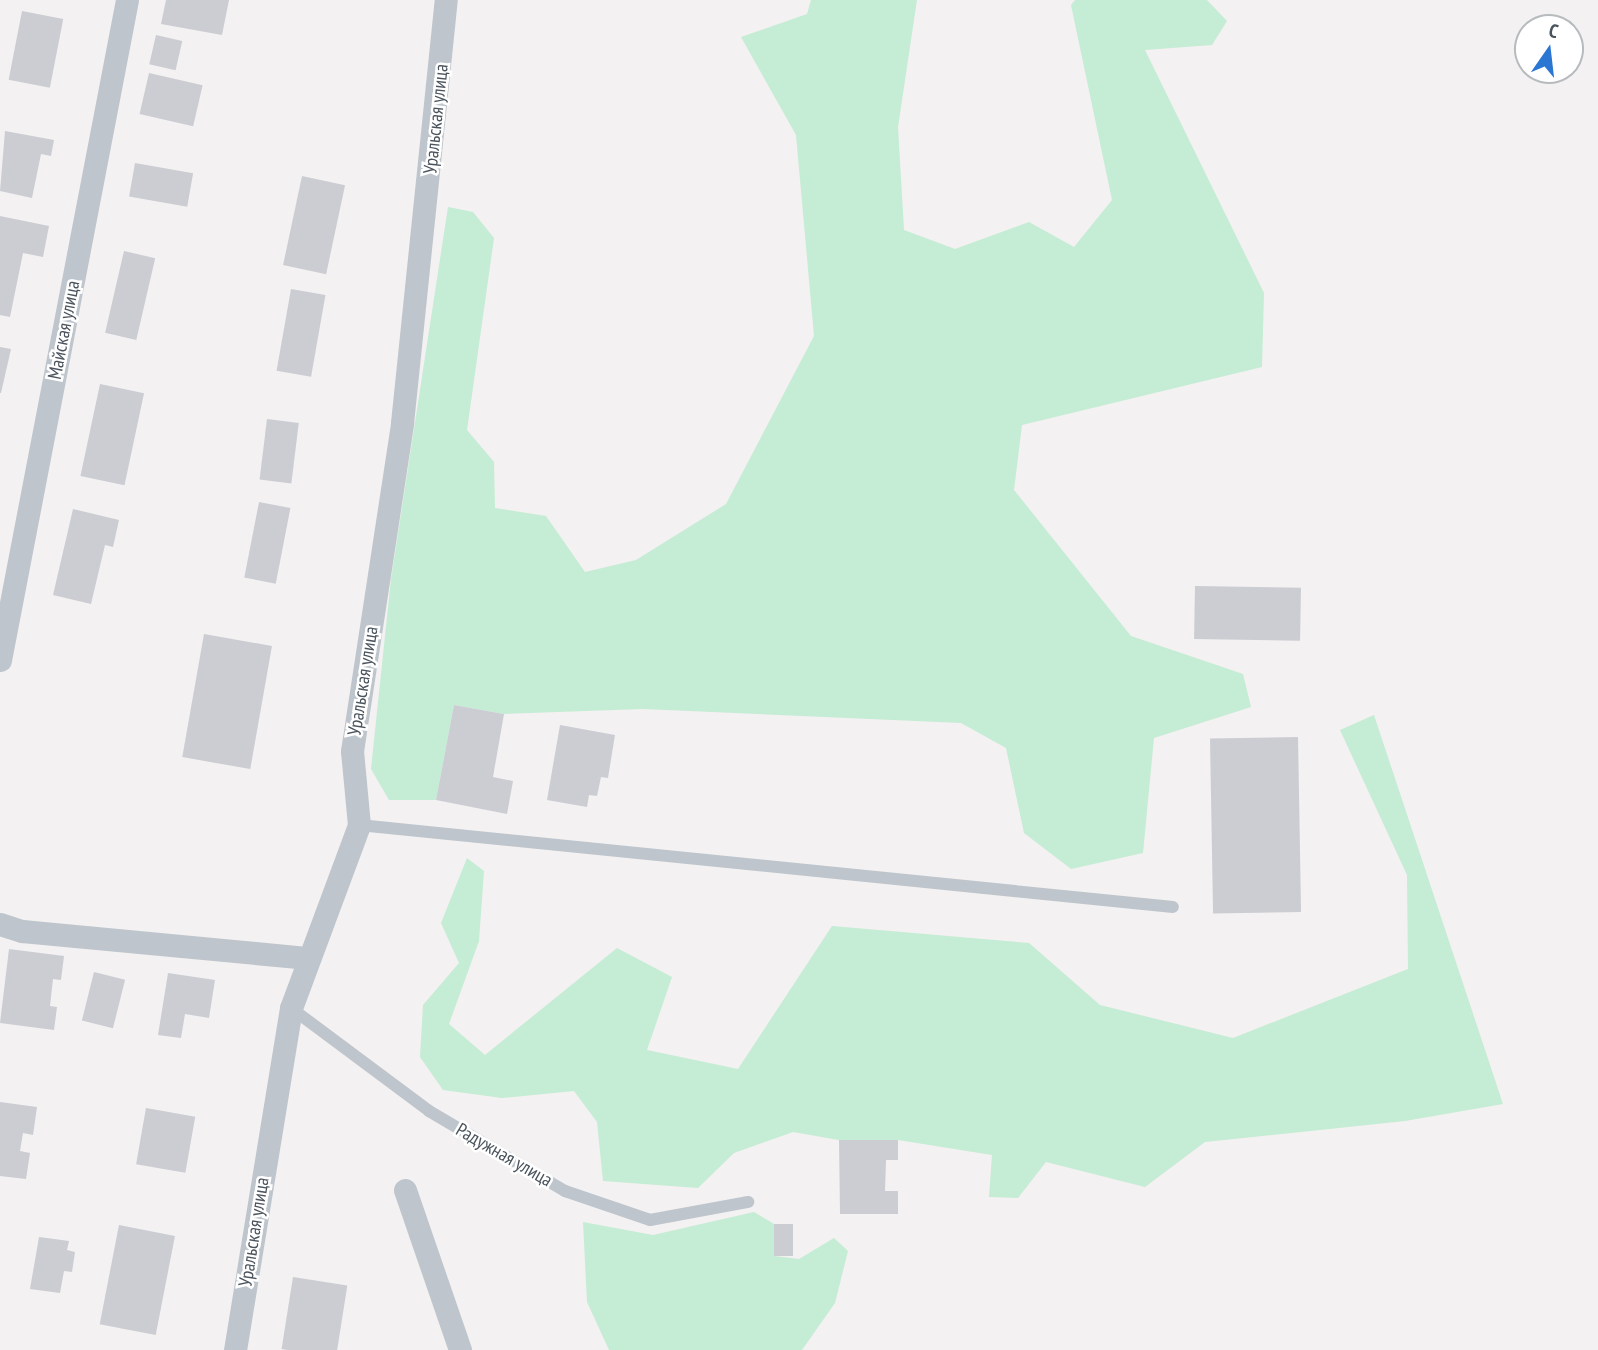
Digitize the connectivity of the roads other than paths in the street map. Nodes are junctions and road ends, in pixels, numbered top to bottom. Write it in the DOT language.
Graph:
graph roads {
  1 [pos="127,0"];
  2 [pos="446,0"];
  3 [pos="0,660"];
  4 [pos="359,825"];
  5 [pos="1173,907"];
  6 [pos="0,924"];
  7 [pos="309,958"];
  8 [pos="291,1008"];
  9 [pos="405,1191"];
  10 [pos="748,1202"];
  11 [pos="235,1350"];
  12 [pos="460,1350"];
  1 -- 3 [label="street, Майская улица"];
  2 -- 4 [label="street, Уральская улица"];
  4 -- 5 [label="lane"];
  4 -- 7 [label="street, Уральская улица"];
  6 -- 7 [label="street"];
  7 -- 8 [label="street, Уральская улица"];
  8 -- 10 [label="lane, Радужная улица"];
  8 -- 11 [label="street, Уральская улица"];
  9 -- 12 [label="street"];
}
